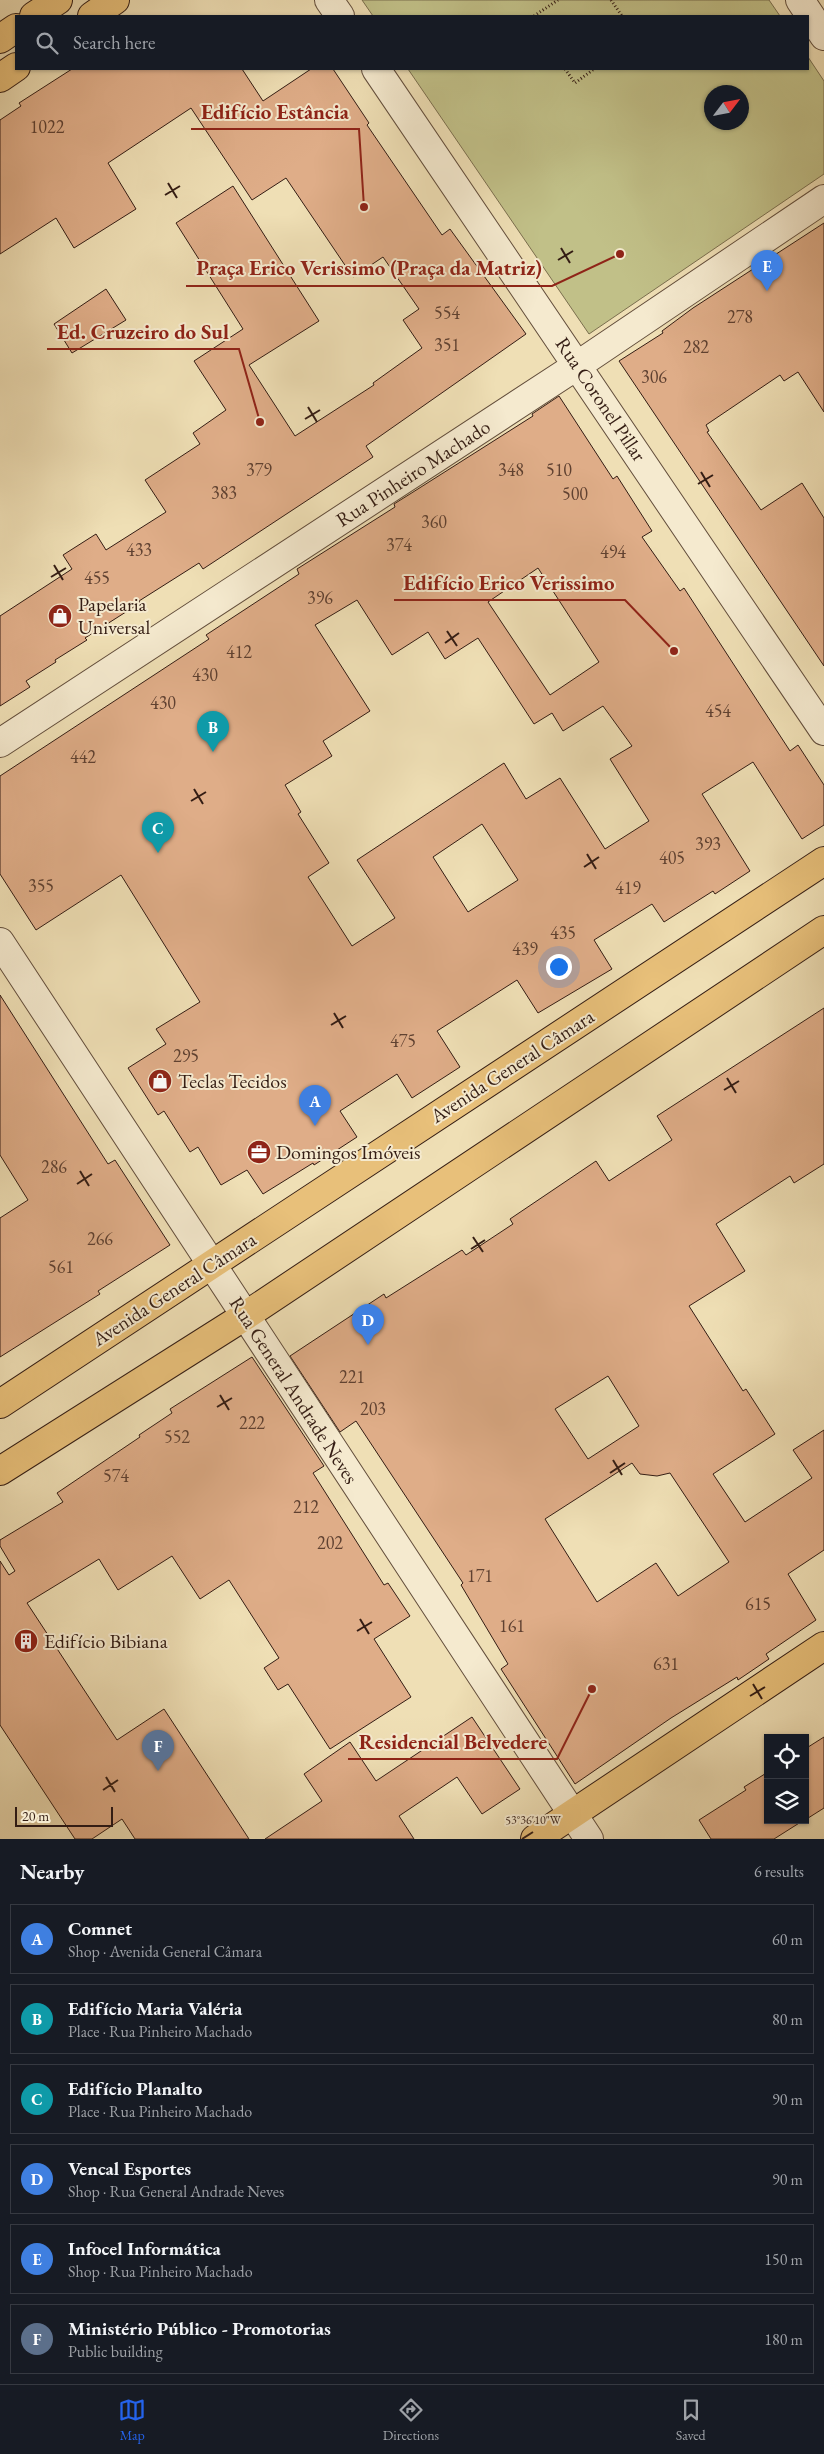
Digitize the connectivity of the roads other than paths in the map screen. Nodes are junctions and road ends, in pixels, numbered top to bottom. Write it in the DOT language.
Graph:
graph roads {
  1 [pos="58,0"];
  2 [pos="116,0"];
  3 [pos="329,0"];
  4 [pos="800,0"];
  5 [pos="36,15"];
  6 [pos="94,15"];
  7 [pos="339,15"];
  8 [pos="15,29"];
  9 [pos="824,36"];
  10 [pos="0,39"];
  11 [pos="15,68"];
  12 [pos="377,70"];
  13 [pos="0,78"];
  14 [pos="824,199"];
  15 [pos="578,365"];
  16 [pos="824,731"];
  17 [pos="0,743"];
  18 [pos="824,861"];
  19 [pos="824,930"];
  20 [pos="0,942"];
  21 [pos="212,1264"];
  22 [pos="245,1316"];
  23 [pos="0,1404"];
  24 [pos="0,1470"];
  25 [pos="824,1646"];
  26 [pos="572,1814"];
  27 [pos="535,1839"];
  28 [pos="589,1839"];
  1 -- 5 [label="main road"];
  2 -- 6 [label="main road"];
  3 -- 7 [label="street"];
  4 -- 9 [label="street"];
  8 -- 10 [label="main road"];
  11 -- 13 [label="main road"];
  12 -- 15 [label="street, Rua Coronel Pillar"];
  14 -- 15 [label="street, Rua Pinheiro Machado"];
  15 -- 16 [label="street, Rua Coronel Pillar"];
  15 -- 17 [label="street, Rua Pinheiro Machado"];
  18 -- 21 [label="main road, Avenida General Câmara"];
  19 -- 22 [label="main road"];
  20 -- 21 [label="street, Rua General Andrade Neves"];
  21 -- 22 [label="street, Rua General Andrade Neves"];
  21 -- 23 [label="main road, Avenida General Câmara"];
  22 -- 24 [label="main road"];
  22 -- 26 [label="street, Rua General Andrade Neves"];
  25 -- 26 [label="main road"];
  26 -- 27 [label="main road"];
  26 -- 28 [label="street, Rua General Andrade Neves"];
}
